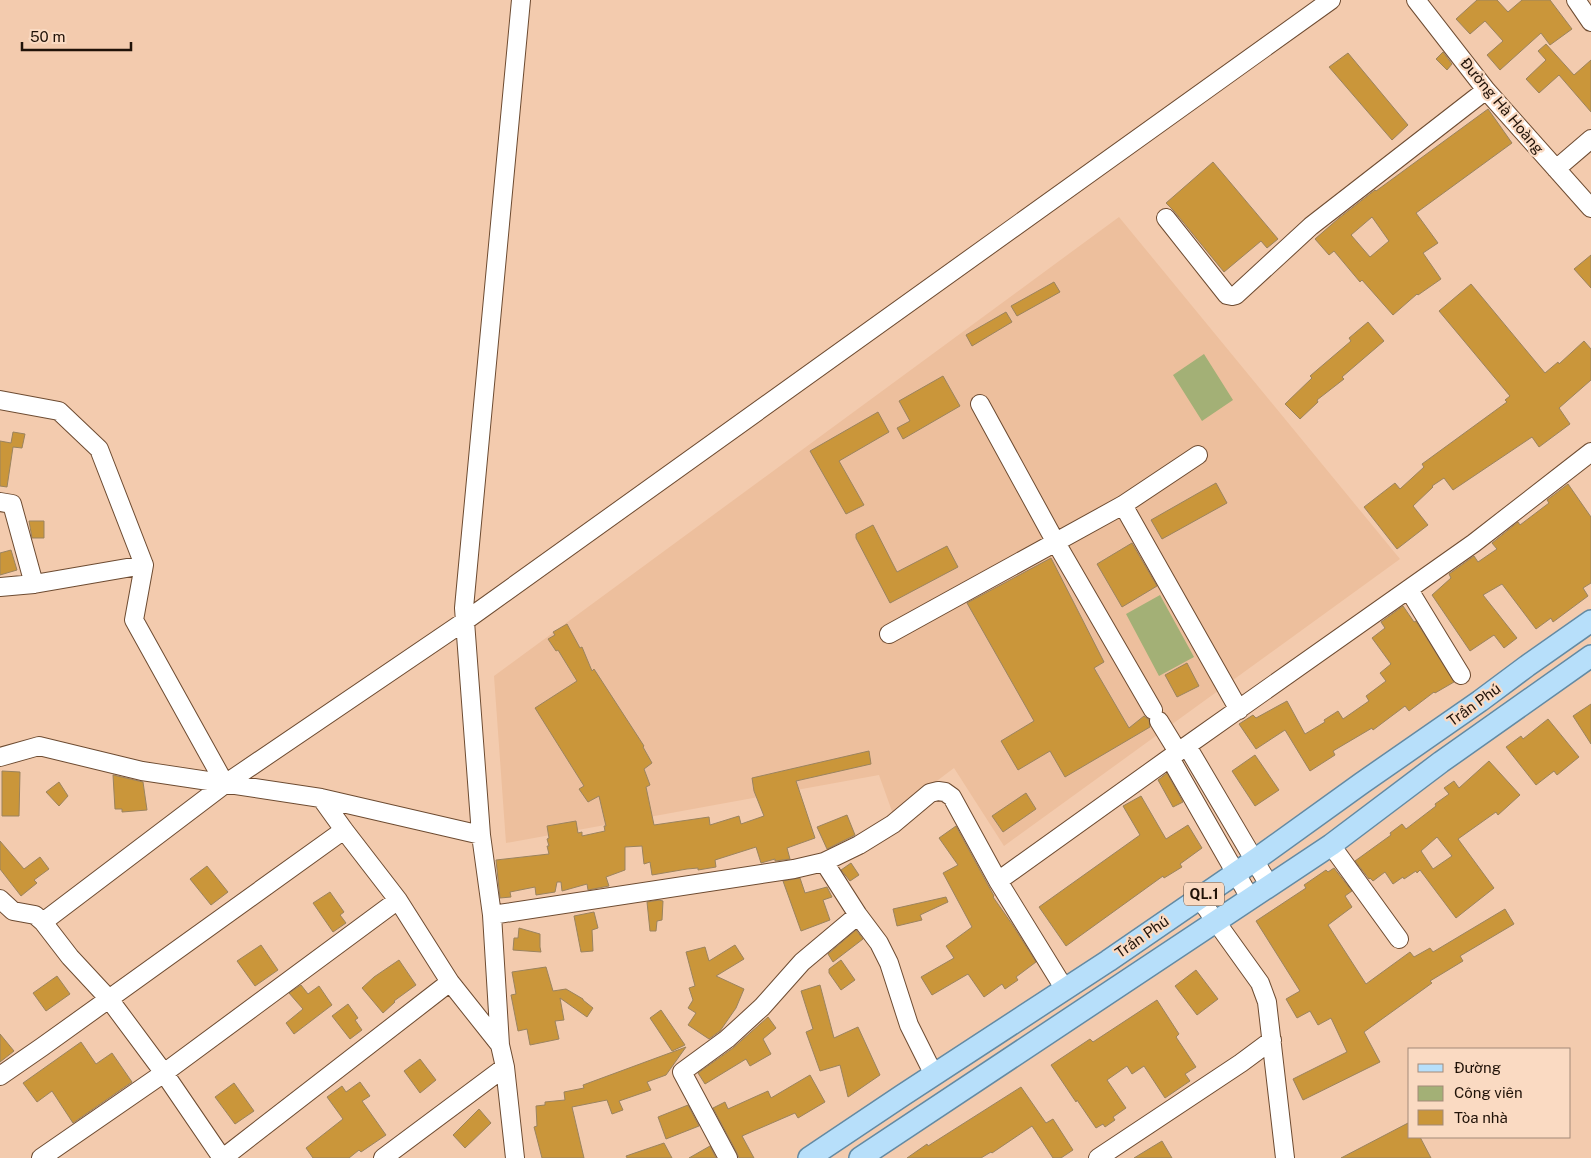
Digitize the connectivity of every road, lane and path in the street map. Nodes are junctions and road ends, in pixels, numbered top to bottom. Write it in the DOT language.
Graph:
graph roads {
  1 [pos="521,0"];
  2 [pos="1331,0"];
  3 [pos="1416,0"];
  4 [pos="1576,0"];
  5 [pos="1591,22"];
  6 [pos="1486,90"];
  7 [pos="1591,139"];
  8 [pos="1556,169"];
  9 [pos="1591,208"];
  10 [pos="1166,218"];
  11 [pos="0,400"];
  12 [pos="980,404"];
  13 [pos="1591,452"];
  14 [pos="1198,456"];
  15 [pos="0,502"];
  16 [pos="1123,505"];
  17 [pos="1055,541"];
  18 [pos="144,565"];
  19 [pos="34,584"];
  20 [pos="0,587"];
  21 [pos="1409,590"];
  22 [pos="465,621"];
  23 [pos="1591,621"];
  24 [pos="889,634"];
  25 [pos="1591,656"];
  26 [pos="1461,675"];
  27 [pos="1239,710"];
  28 [pos="1178,752"];
  29 [pos="0,757"];
  30 [pos="225,784"];
  31 [pos="321,798"];
  32 [pos="344,830"];
  33 [pos="482,835"];
  34 [pos="1331,845"];
  35 [pos="1255,860"];
  36 [pos="824,862"];
  37 [pos="1235,873"];
  38 [pos="998,881"];
  39 [pos="1269,885"];
  40 [pos="1199,898"];
  41 [pos="1250,898"];
  42 [pos="0,899"];
  43 [pos="398,900"];
  44 [pos="492,915"];
  45 [pos="858,915"];
  46 [pos="43,922"];
  47 [pos="1215,922"];
  48 [pos="1399,939"];
  49 [pos="450,982"];
  50 [pos="1064,988"];
  51 [pos="109,999"];
  52 [pos="1272,1040"];
  53 [pos="500,1045"];
  54 [pos="506,1067"];
  55 [pos="164,1073"];
  56 [pos="934,1075"];
  57 [pos="0,1076"];
  58 [pos="41,1158"];
  59 [pos="223,1158"];
  60 [pos="383,1158"];
  61 [pos="515,1158"];
  62 [pos="728,1158"];
  63 [pos="809,1158"];
  64 [pos="860,1158"];
  65 [pos="1098,1158"];
  66 [pos="1285,1158"];
  1 -- 22 [label="street"];
  2 -- 22 [label="street"];
  3 -- 6 [label="street, Đường Hà Hoàng"];
  4 -- 5 [label="street"];
  6 -- 8 [label="street, Đường Hà Hoàng"];
  6 -- 10 [label="street"];
  7 -- 8 [label="street"];
  8 -- 9 [label="street, Đường Hà Hoàng"];
  11 -- 18 [label="street"];
  12 -- 17 [label="street"];
  13 -- 21 [label="street"];
  14 -- 16 [label="street"];
  15 -- 19 [label="street"];
  16 -- 17 [label="street"];
  16 -- 27 [label="street"];
  17 -- 24 [label="street"];
  17 -- 28 [label="street"];
  18 -- 19 [label="street"];
  18 -- 30 [label="street"];
  19 -- 20 [label="street"];
  21 -- 26 [label="street"];
  21 -- 27 [label="street"];
  22 -- 30 [label="street"];
  22 -- 33 [label="street"];
  23 -- 35 [label="main road, Trần Phú / QL.1"];
  25 -- 34 [label="main road, Trần Phú / QL.1"];
  27 -- 28 [label="street"];
  28 -- 35 [label="street"];
  28 -- 37 [label="street"];
  28 -- 38 [label="street"];
  29 -- 30 [label="street"];
  30 -- 31 [label="street"];
  30 -- 46 [label="street"];
  31 -- 32 [label="street"];
  31 -- 33 [label="street"];
  32 -- 43 [label="street"];
  32 -- 51 [label="street"];
  33 -- 44 [label="street"];
  34 -- 39 [label="main road, Trần Phú / QL.1"];
  34 -- 48 [label="street"];
  35 -- 37 [label="main road, Trần Phú / QL.1"];
  35 -- 39 [label="street"];
  36 -- 38 [label="street"];
  36 -- 44 [label="street"];
  36 -- 45 [label="street"];
  37 -- 40 [label="main road, Trần Phú / QL.1"];
  37 -- 41 [label="street"];
  38 -- 50 [label="street"];
  39 -- 41 [label="main road, Trần Phú / QL.1"];
  40 -- 47 [label="street"];
  40 -- 50 [label="main road, Trần Phú / QL.1"];
  41 -- 47 [label="main road, Trần Phú / QL.1"];
  42 -- 46 [label="street"];
  43 -- 49 [label="street"];
  43 -- 55 [label="street"];
  44 -- 53 [label="street"];
  45 -- 56 [label="street"];
  45 -- 62 [label="street"];
  46 -- 51 [label="street"];
  47 -- 52 [label="street"];
  47 -- 64 [label="main road, Trần Phú / QL.1"];
  49 -- 53 [label="street"];
  49 -- 59 [label="street"];
  50 -- 56 [label="main road, Trần Phú / QL.1"];
  51 -- 55 [label="street"];
  51 -- 57 [label="street"];
  52 -- 65 [label="street"];
  52 -- 66 [label="street"];
  53 -- 54 [label="street"];
  54 -- 60 [label="street"];
  54 -- 61 [label="street"];
  55 -- 58 [label="street"];
  55 -- 59 [label="street"];
  56 -- 63 [label="main road, Trần Phú / QL.1"];
}
